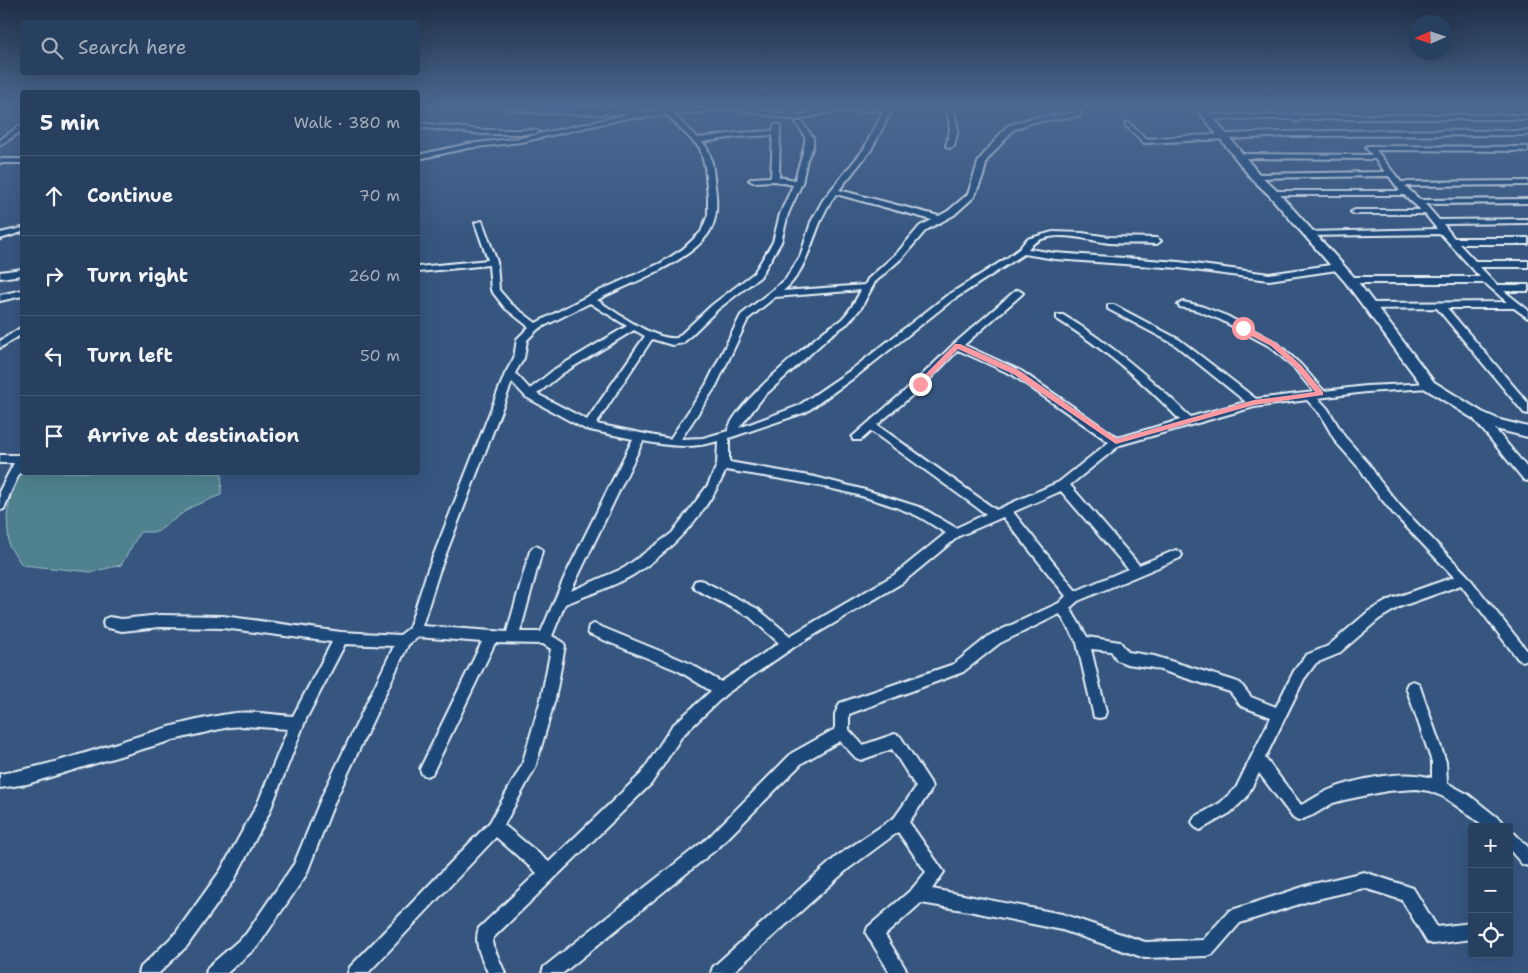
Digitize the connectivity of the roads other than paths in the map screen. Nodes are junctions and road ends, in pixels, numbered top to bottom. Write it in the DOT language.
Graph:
graph roads {
  1 [pos="448,150"];
  2 [pos="704,150"];
  3 [pos="776,150"];
  4 [pos="806,150"];
  5 [pos="867,150"];
  6 [pos="991,150"];
  7 [pos="1234,150"];
  8 [pos="1372,150"];
  9 [pos="1239,156"];
  10 [pos="420,157"];
  11 [pos="1377,157"];
  12 [pos="0,161"];
  13 [pos="20,161"];
  14 [pos="1390,174"];
  15 [pos="1255,176"];
  16 [pos="775,179"];
  17 [pos="753,180"];
  18 [pos="798,183"];
  19 [pos="1528,183"];
  20 [pos="1401,184"];
  21 [pos="836,191"];
  22 [pos="1273,192"];
  23 [pos="1406,193"];
  24 [pos="1528,201"];
  25 [pos="1418,202"];
  26 [pos="1355,212"];
  27 [pos="1427,212"];
  28 [pos="939,219"];
  29 [pos="1528,221"];
  30 [pos="1437,222"];
  31 [pos="478,223"];
  32 [pos="20,231"];
  33 [pos="1443,231"];
  34 [pos="1307,234"];
  35 [pos="0,236"];
  36 [pos="1452,241"];
  37 [pos="1528,241"];
  38 [pos="1157,242"];
  39 [pos="1022,251"];
  40 [pos="493,262"];
  41 [pos="1474,264"];
  42 [pos="1528,264"];
  43 [pos="1337,267"];
  44 [pos="420,268"];
  45 [pos="20,272"];
  46 [pos="0,275"];
  47 [pos="1350,280"];
  48 [pos="1492,284"];
  49 [pos="868,288"];
  50 [pos="1528,288"];
  51 [pos="1018,292"];
  52 [pos="20,293"];
  53 [pos="776,294"];
  54 [pos="0,298"];
  55 [pos="590,299"];
  56 [pos="1183,305"];
  57 [pos="1439,305"];
  58 [pos="1514,305"];
  59 [pos="1369,306"];
  60 [pos="1112,307"];
  61 [pos="1528,314"];
  62 [pos="1060,317"];
  63 [pos="634,326"];
  64 [pos="535,327"];
  65 [pos="20,331"];
  66 [pos="650,335"];
  67 [pos="0,345"];
  68 [pos="957,346"];
  69 [pos="510,374"];
  70 [pos="1429,385"];
  71 [pos="1315,394"];
  72 [pos="530,395"];
  73 [pos="1254,403"];
  74 [pos="1528,410"];
  75 [pos="1477,415"];
  76 [pos="1187,421"];
  77 [pos="589,426"];
  78 [pos="871,426"];
  79 [pos="1528,432"];
  80 [pos="729,434"];
  81 [pos="640,437"];
  82 [pos="857,438"];
  83 [pos="1116,442"];
  84 [pos="673,443"];
  85 [pos="0,459"];
  86 [pos="20,459"];
  87 [pos="20,463"];
  88 [pos="723,465"];
  89 [pos="1528,477"];
  90 [pos="1063,485"];
  91 [pos="0,508"];
  92 [pos="1000,513"];
  93 [pos="956,532"];
  94 [pos="536,551"];
  95 [pos="1176,555"];
  96 [pos="1138,572"];
  97 [pos="1464,579"];
  98 [pos="699,585"];
  99 [pos="560,601"];
  100 [pos="1068,602"];
  101 [pos="109,623"];
  102 [pos="594,630"];
  103 [pos="414,631"];
  104 [pos="512,637"];
  105 [pos="341,638"];
  106 [pos="491,638"];
  107 [pos="545,638"];
  108 [pos="403,642"];
  109 [pos="1083,642"];
  110 [pos="789,643"];
  111 [pos="1523,655"];
  112 [pos="1413,687"];
  113 [pos="721,690"];
  114 [pos="1099,712"];
  115 [pos="1279,714"];
  116 [pos="297,723"];
  117 [pos="842,733"];
  118 [pos="1257,759"];
  119 [pos="427,769"];
  120 [pos="0,781"];
  121 [pos="1440,787"];
  122 [pos="900,822"];
  123 [pos="1200,822"];
  124 [pos="1493,823"];
  125 [pos="495,827"];
  126 [pos="1513,842"];
  127 [pos="1528,858"];
  128 [pos="550,873"];
  129 [pos="918,895"];
  130 [pos="1468,931"];
  131 [pos="147,973"];
  132 [pos="214,973"];
  133 [pos="356,973"];
  134 [pos="497,973"];
  135 [pos="550,973"];
  136 [pos="720,973"];
  137 [pos="900,973"];
  1 -- 10 [label="street"];
  2 -- 55 [label="street"];
  3 -- 16 [label="street"];
  4 -- 18 [label="street"];
  5 -- 21 [label="street"];
  6 -- 28 [label="street"];
  7 -- 9 [label="street"];
  8 -- 11 [label="street"];
  9 -- 11 [label="street"];
  9 -- 15 [label="street"];
  11 -- 14 [label="street"];
  12 -- 13 [label="street"];
  14 -- 15 [label="street"];
  14 -- 20 [label="street"];
  15 -- 22 [label="street"];
  16 -- 17 [label="street"];
  16 -- 18 [label="street"];
  18 -- 66 [label="street"];
  19 -- 20 [label="street"];
  20 -- 23 [label="street"];
  21 -- 28 [label="street"];
  21 -- 53 [label="street"];
  22 -- 23 [label="street"];
  22 -- 34 [label="street"];
  23 -- 25 [label="street"];
  24 -- 25 [label="street"];
  25 -- 27 [label="street"];
  26 -- 27 [label="street"];
  27 -- 30 [label="street"];
  28 -- 49 [label="street"];
  29 -- 30 [label="street"];
  30 -- 33 [label="street"];
  31 -- 40 [label="street"];
  32 -- 35 [label="street"];
  33 -- 34 [label="street"];
  33 -- 36 [label="street"];
  34 -- 43 [label="street"];
  36 -- 37 [label="street"];
  36 -- 41 [label="street"];
  38 -- 39 [label="street"];
  39 -- 43 [label="street"];
  39 -- 80 [label="street"];
  40 -- 44 [label="street"];
  40 -- 64 [label="street"];
  41 -- 42 [label="street"];
  41 -- 48 [label="street"];
  43 -- 47 [label="street"];
  45 -- 46 [label="street"];
  47 -- 48 [label="street"];
  47 -- 59 [label="street"];
  48 -- 50 [label="street"];
  48 -- 58 [label="street"];
  49 -- 53 [label="street"];
  49 -- 80 [label="street"];
  51 -- 68 [label="street"];
  52 -- 54 [label="street"];
  53 -- 84 [label="street"];
  55 -- 63 [label="street"];
  55 -- 64 [label="street"];
  56 -- 71 [label="street"];
  57 -- 58 [label="street"];
  57 -- 59 [label="street"];
  57 -- 74 [label="street"];
  58 -- 61 [label="street"];
  59 -- 70 [label="street"];
  60 -- 73 [label="street"];
  62 -- 76 [label="street"];
  63 -- 66 [label="street"];
  63 -- 72 [label="street"];
  64 -- 69 [label="street"];
  65 -- 67 [label="street"];
  66 -- 77 [label="street"];
  68 -- 78 [label="street"];
  68 -- 83 [label="street"];
  69 -- 72 [label="street"];
  69 -- 103 [label="street"];
  70 -- 71 [label="street"];
  70 -- 75 [label="street"];
  71 -- 73 [label="street"];
  71 -- 97 [label="street"];
  72 -- 77 [label="street"];
  73 -- 76 [label="street"];
  75 -- 79 [label="street"];
  75 -- 89 [label="street"];
  76 -- 83 [label="street"];
  77 -- 81 [label="street"];
  78 -- 82 [label="street"];
  78 -- 92 [label="street"];
  80 -- 84 [label="street"];
  80 -- 88 [label="street"];
  81 -- 84 [label="street"];
  81 -- 99 [label="street"];
  83 -- 90 [label="street"];
  85 -- 86 [label="street"];
  87 -- 91 [label="street"];
  88 -- 93 [label="street"];
  88 -- 99 [label="street"];
  90 -- 92 [label="street"];
  90 -- 96 [label="street"];
  92 -- 93 [label="street"];
  92 -- 100 [label="street"];
  93 -- 110 [label="street"];
  94 -- 104 [label="street"];
  95 -- 96 [label="street"];
  96 -- 100 [label="street"];
  97 -- 111 [label="street"];
  97 -- 115 [label="street"];
  98 -- 110 [label="street"];
  99 -- 107 [label="street"];
  100 -- 109 [label="street"];
  100 -- 117 [label="street"];
  101 -- 105 [label="street"];
  102 -- 113 [label="street"];
  103 -- 106 [label="street"];
  103 -- 108 [label="street"];
  104 -- 106 [label="street"];
  104 -- 107 [label="street"];
  105 -- 108 [label="street"];
  105 -- 116 [label="street"];
  106 -- 119 [label="street"];
  107 -- 125 [label="street"];
  108 -- 132 [label="street"];
  109 -- 114 [label="street"];
  109 -- 115 [label="street"];
  110 -- 113 [label="street"];
  112 -- 121 [label="street"];
  113 -- 128 [label="street"];
  115 -- 118 [label="street"];
  116 -- 120 [label="street"];
  116 -- 131 [label="street"];
  117 -- 122 [label="street"];
  117 -- 135 [label="street"];
  118 -- 121 [label="street"];
  118 -- 123 [label="street"];
  121 -- 124 [label="street"];
  122 -- 129 [label="street"];
  122 -- 136 [label="street"];
  125 -- 128 [label="street"];
  125 -- 133 [label="street"];
  126 -- 127 [label="street"];
  128 -- 134 [label="street"];
  129 -- 130 [label="street"];
  129 -- 137 [label="street"];
}
